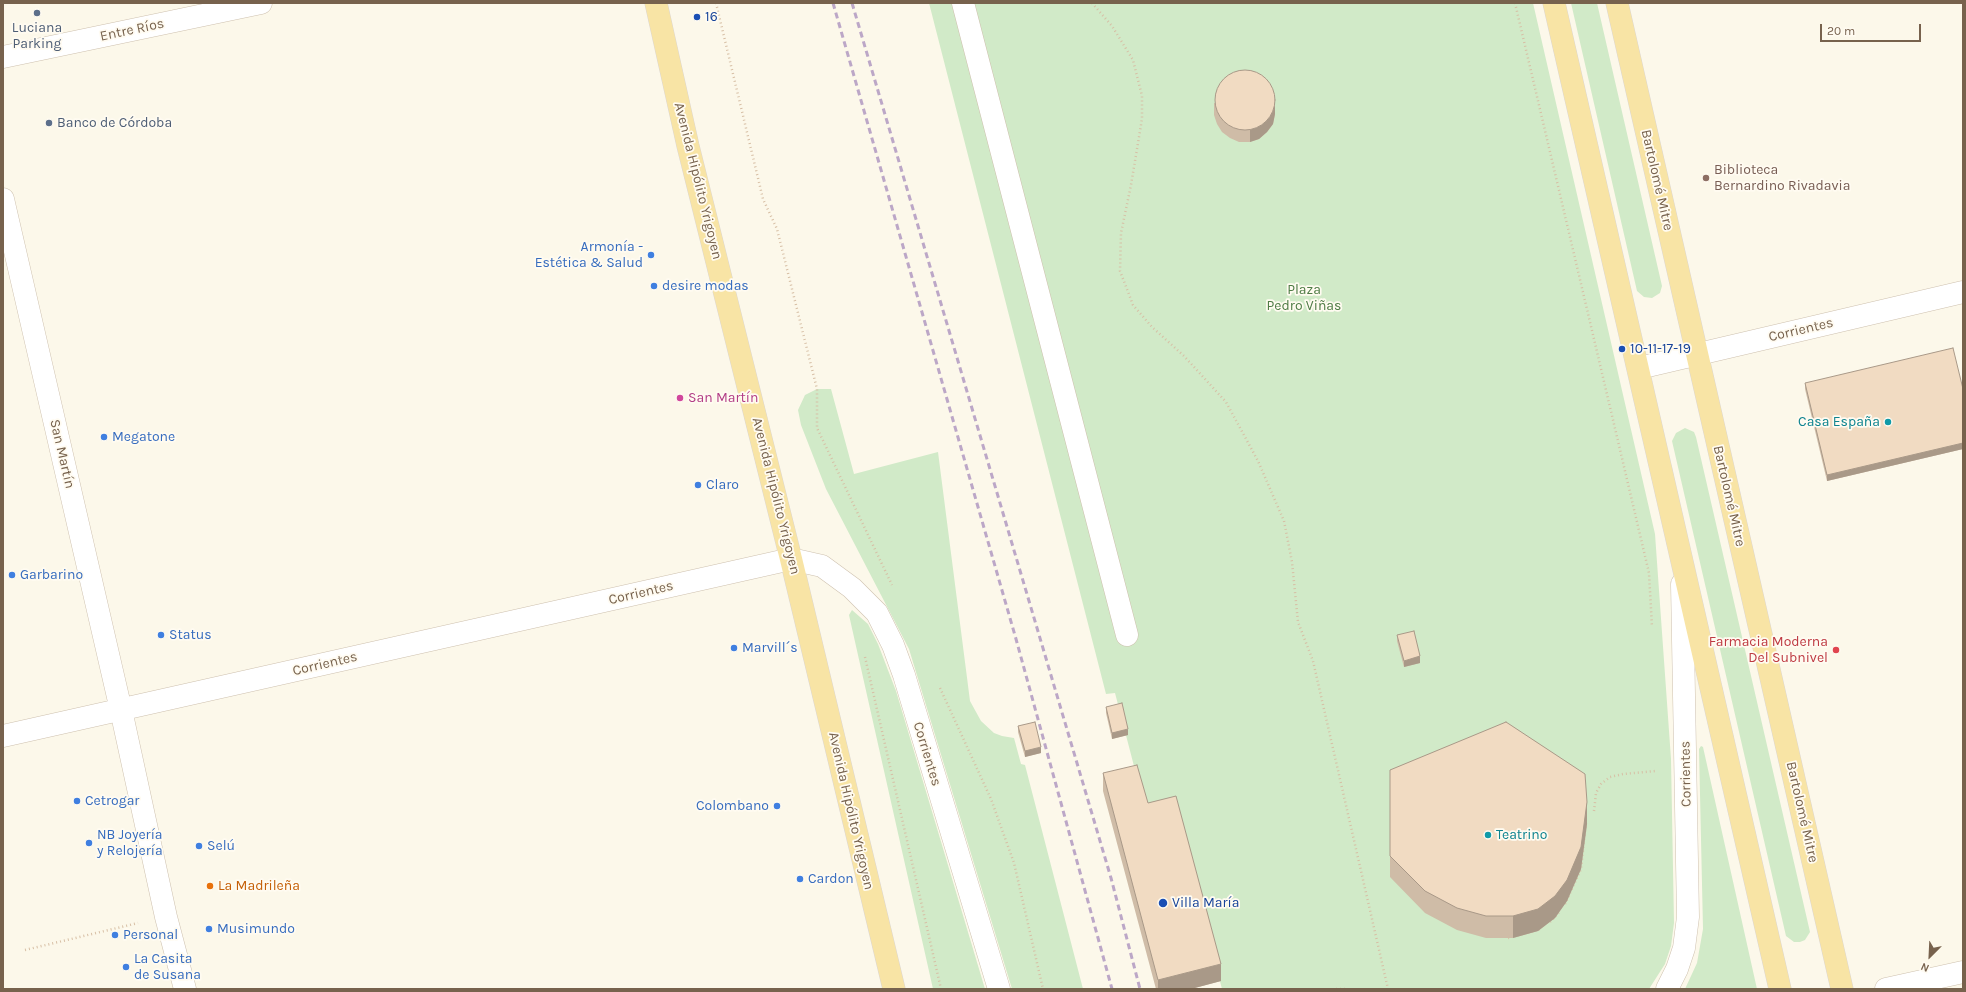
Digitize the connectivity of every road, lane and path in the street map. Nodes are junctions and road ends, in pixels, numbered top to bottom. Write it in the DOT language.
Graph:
graph roads {
  1 [pos="261,3"];
  2 [pos="656,3"];
  3 [pos="716,3"];
  4 [pos="964,3"];
  5 [pos="1092,3"];
  6 [pos="1515,3"];
  7 [pos="1554,3"];
  8 [pos="1617,3"];
  9 [pos="3,56"];
  10 [pos="3,199"];
  11 [pos="1963,292"];
  12 [pos="1696,355"];
  13 [pos="1639,368"];
  14 [pos="1681,555"];
  15 [pos="792,559"];
  16 [pos="892,586"];
  17 [pos="1652,629"];
  18 [pos="1127,635"];
  19 [pos="121,710"];
  20 [pos="3,736"];
  21 [pos="1686,770"];
  22 [pos="1594,811"];
  23 [pos="1586,817"];
  24 [pos="1580,838"];
  25 [pos="1578,852"];
  26 [pos="1570,884"];
  27 [pos="1562,899"];
  28 [pos="166,917"];
  29 [pos="1536,926"];
  30 [pos="1506,933"];
  31 [pos="1506,938"];
  32 [pos="25,950"];
  33 [pos="1963,972"];
  34 [pos="185,989"];
  35 [pos="894,989"];
  36 [pos="999,989"];
  37 [pos="1336,989"];
  38 [pos="1346,989"];
  39 [pos="1388,989"];
  40 [pos="1667,989"];
  41 [pos="1780,989"];
  42 [pos="1842,989"];
  43 [pos="1886,989"];
  1 -- 9 [label="street, Entre Ríos"];
  2 -- 15 [label="main road, Avenida Hipólito Yrigoyen"];
  3 -- 16 [label="path"];
  4 -- 18 [label="street"];
  5 -- 39 [label="path"];
  6 -- 17 [label="path"];
  7 -- 13 [label="main road"];
  8 -- 12 [label="main road, Bartolomé Mitre"];
  10 -- 19 [label="street, San Martín"];
  11 -- 12 [label="street, Corrientes"];
  12 -- 13 [label="street, Corrientes"];
  12 -- 42 [label="main road, Bartolomé Mitre"];
  13 -- 14 [label="main road"];
  14 -- 21 [label="street, Corrientes"];
  14 -- 41 [label="main road"];
  15 -- 19 [label="street, Corrientes"];
  15 -- 35 [label="main road, Avenida Hipólito Yrigoyen"];
  15 -- 36 [label="street, Corrientes"];
  19 -- 20 [label="street, Corrientes"];
  19 -- 28 [label="street, San Martín"];
  21 -- 22 [label="path"];
  21 -- 40 [label="street, Corrientes"];
  23 -- 31 [label="path"];
  24 -- 25 [label="path"];
  26 -- 27 [label="path"];
  28 -- 32 [label="path"];
  28 -- 34 [label="street, San Martín"];
  29 -- 30 [label="path"];
  33 -- 43 [label="street"];
  37 -- 38 [label="path"];
}
